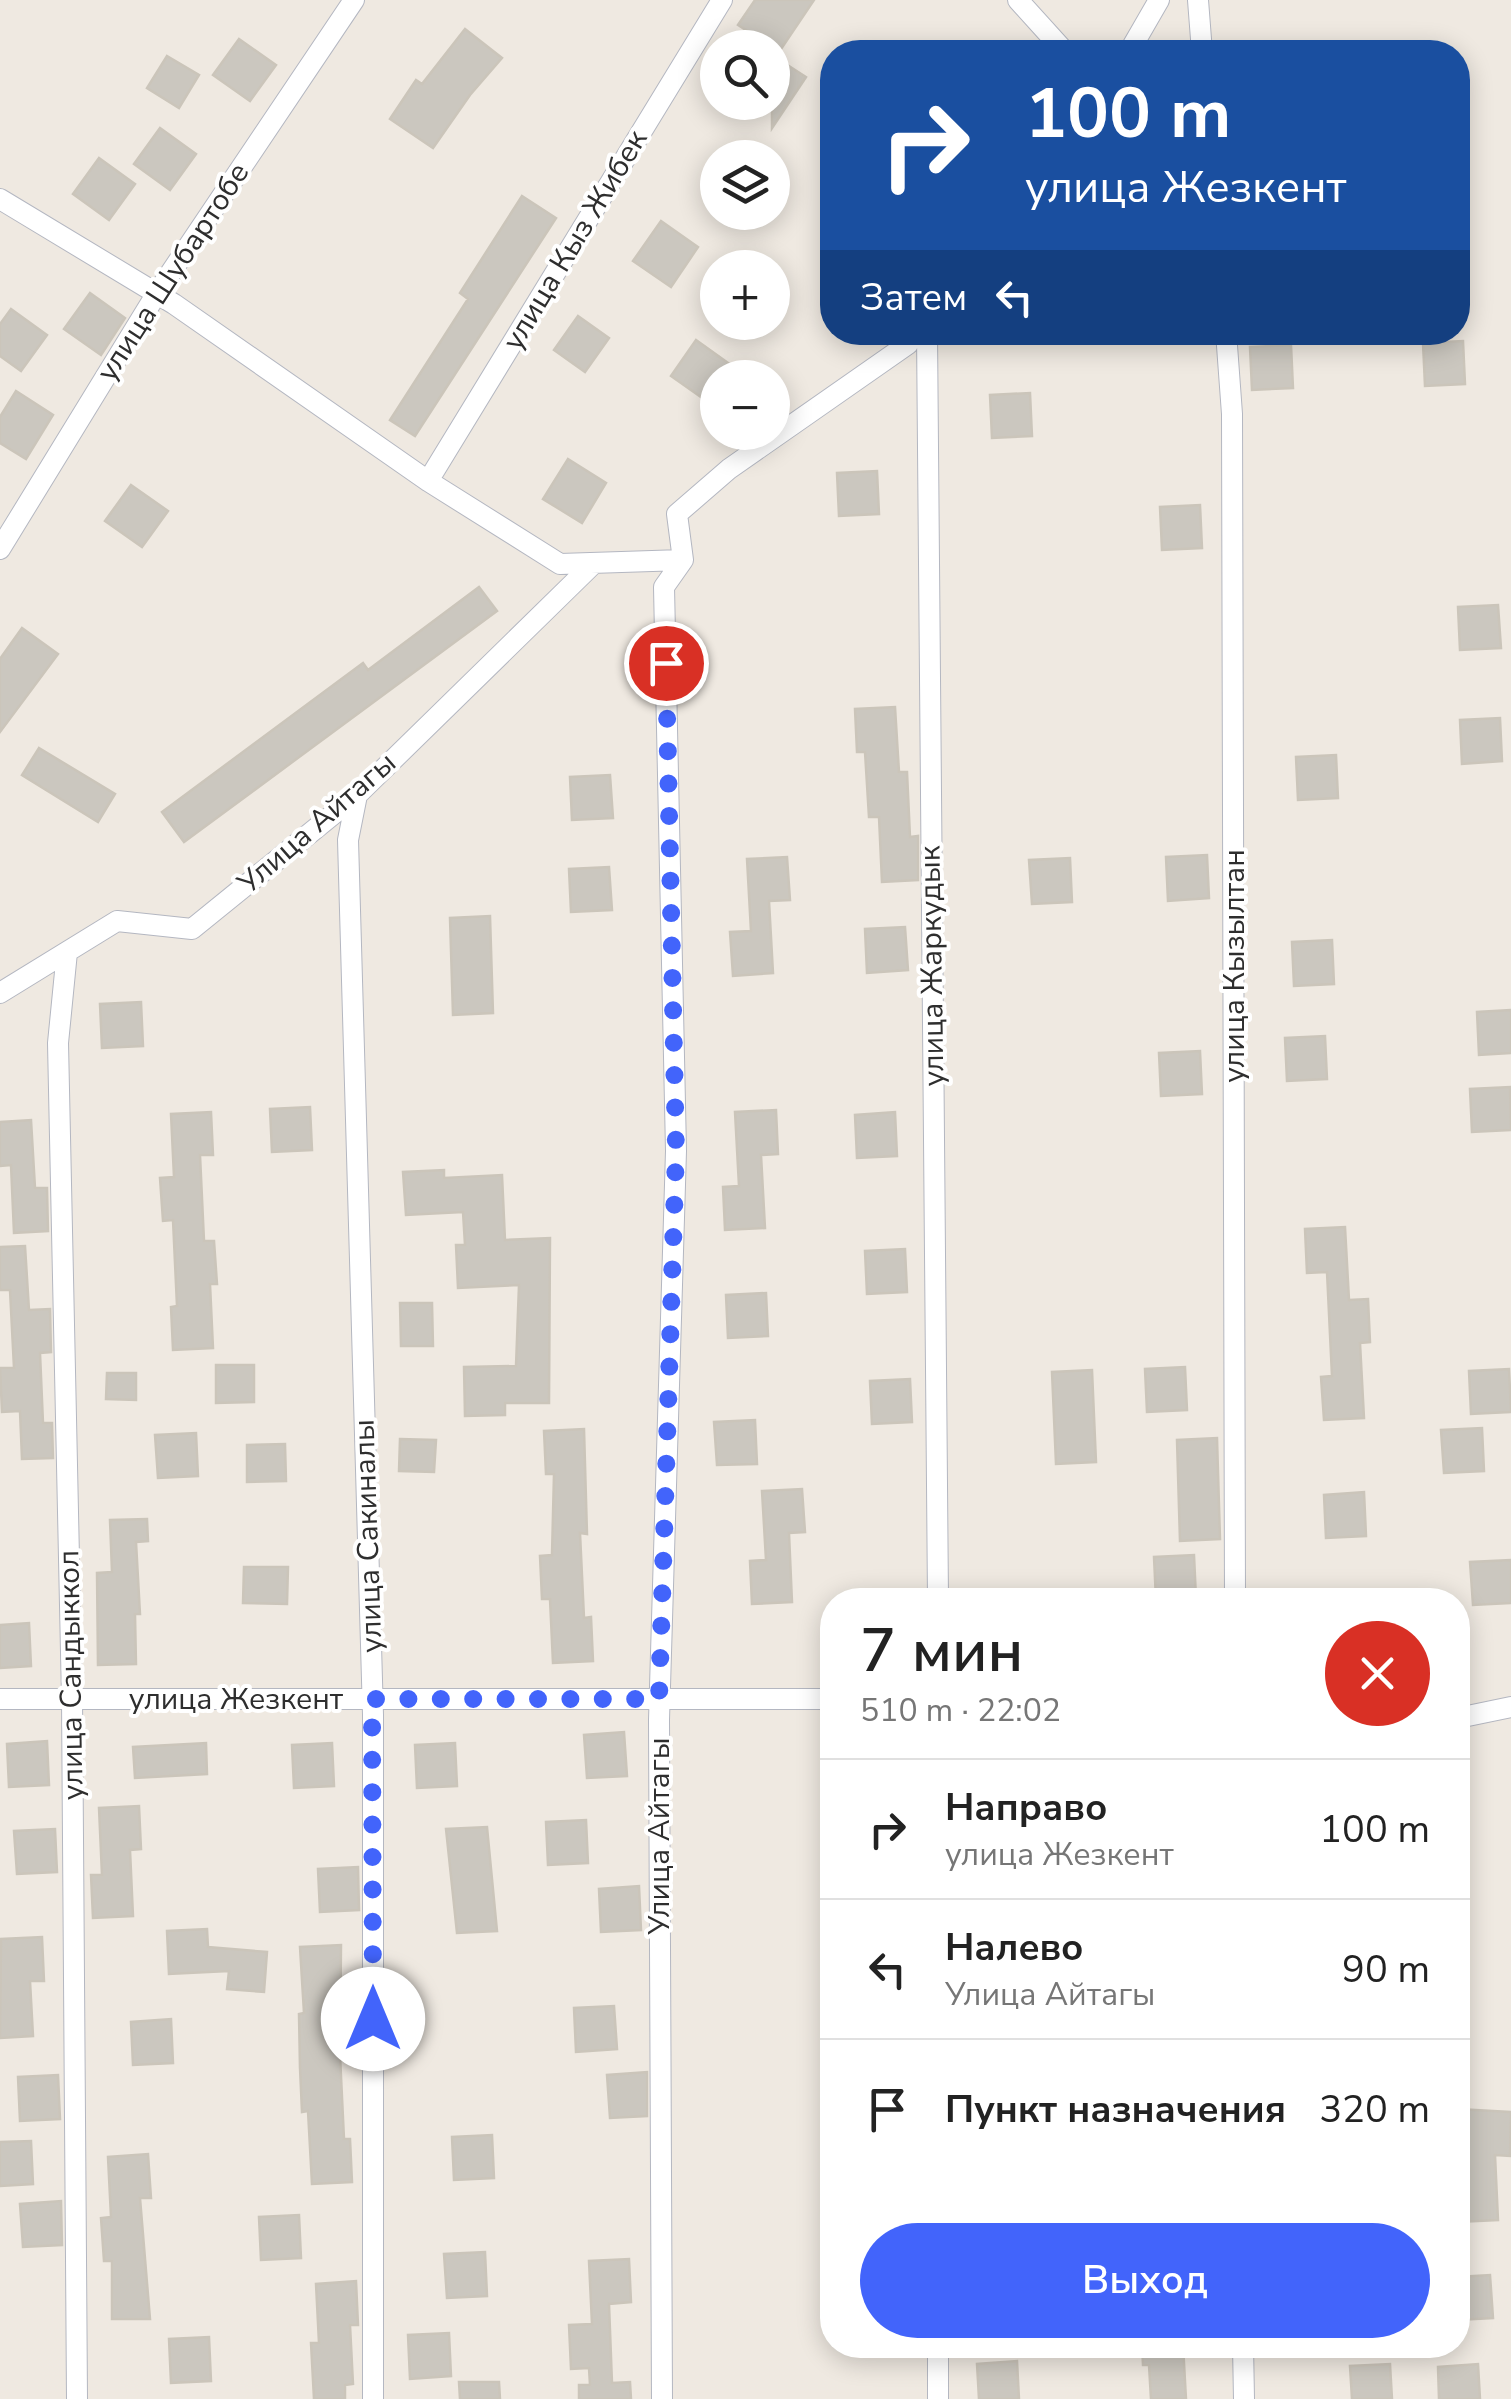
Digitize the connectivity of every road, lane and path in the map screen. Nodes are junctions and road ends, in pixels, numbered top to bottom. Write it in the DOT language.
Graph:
graph roads {
  1 [pos="354,0"];
  2 [pos="722,0"];
  3 [pos="1018,0"];
  4 [pos="1159,0"];
  5 [pos="1198,0"];
  6 [pos="1054,40"];
  7 [pos="1136,40"];
  8 [pos="1201,40"];
  9 [pos="0,199"];
  10 [pos="156,293"];
  11 [pos="907,345"];
  12 [pos="926,345"];
  13 [pos="1227,345"];
  14 [pos="428,481"];
  15 [pos="0,549"];
  16 [pos="683,560"];
  17 [pos="591,566"];
  18 [pos="357,794"];
  19 [pos="67,952"];
  20 [pos="0,993"];
  21 [pos="938,1588"];
  22 [pos="1236,1588"];
  23 [pos="820,1698"];
  24 [pos="0,1699"];
  25 [pos="72,1699"];
  26 [pos="372,1699"];
  27 [pos="659,1699"];
  28 [pos="1511,1707"];
  29 [pos="1470,1716"];
  30 [pos="938,2358"];
  31 [pos="1243,2358"];
  32 [pos="77,2399"];
  33 [pos="373,2399"];
  34 [pos="662,2399"];
  35 [pos="938,2399"];
  36 [pos="1244,2399"];
  1 -- 10 [label="street, улица Шубартобе"];
  2 -- 14 [label="street, улица Кыз Жибек"];
  3 -- 6 [label="street"];
  4 -- 7 [label="street"];
  5 -- 8 [label="street"];
  9 -- 10 [label="street"];
  10 -- 14 [label="street"];
  10 -- 15 [label="street, улица Шубартобе"];
  11 -- 16 [label="street, Улица Айтагы"];
  12 -- 21 [label="street, улица Жаркудык"];
  13 -- 22 [label="street, улица Кызылтан"];
  14 -- 17 [label="street"];
  16 -- 17 [label="street"];
  16 -- 27 [label="street, Улица Айтагы"];
  17 -- 18 [label="street, Улица Айтагы"];
  18 -- 19 [label="street, Улица Айтагы"];
  18 -- 26 [label="street, улица Сакиналы"];
  19 -- 20 [label="street, Улица Айтагы"];
  19 -- 25 [label="street, улица Сандыккол"];
  23 -- 27 [label="street, улица Жезкент"];
  24 -- 25 [label="street, улица Жезкент"];
  25 -- 26 [label="street, улица Жезкент"];
  25 -- 32 [label="street, улица Сандыккол"];
  26 -- 27 [label="street, улица Жезкент"];
  26 -- 33 [label="street, улица Сакиналы"];
  27 -- 34 [label="street, Улица Айтагы"];
  28 -- 29 [label="street"];
  30 -- 35 [label="street"];
  31 -- 36 [label="street"];
}
